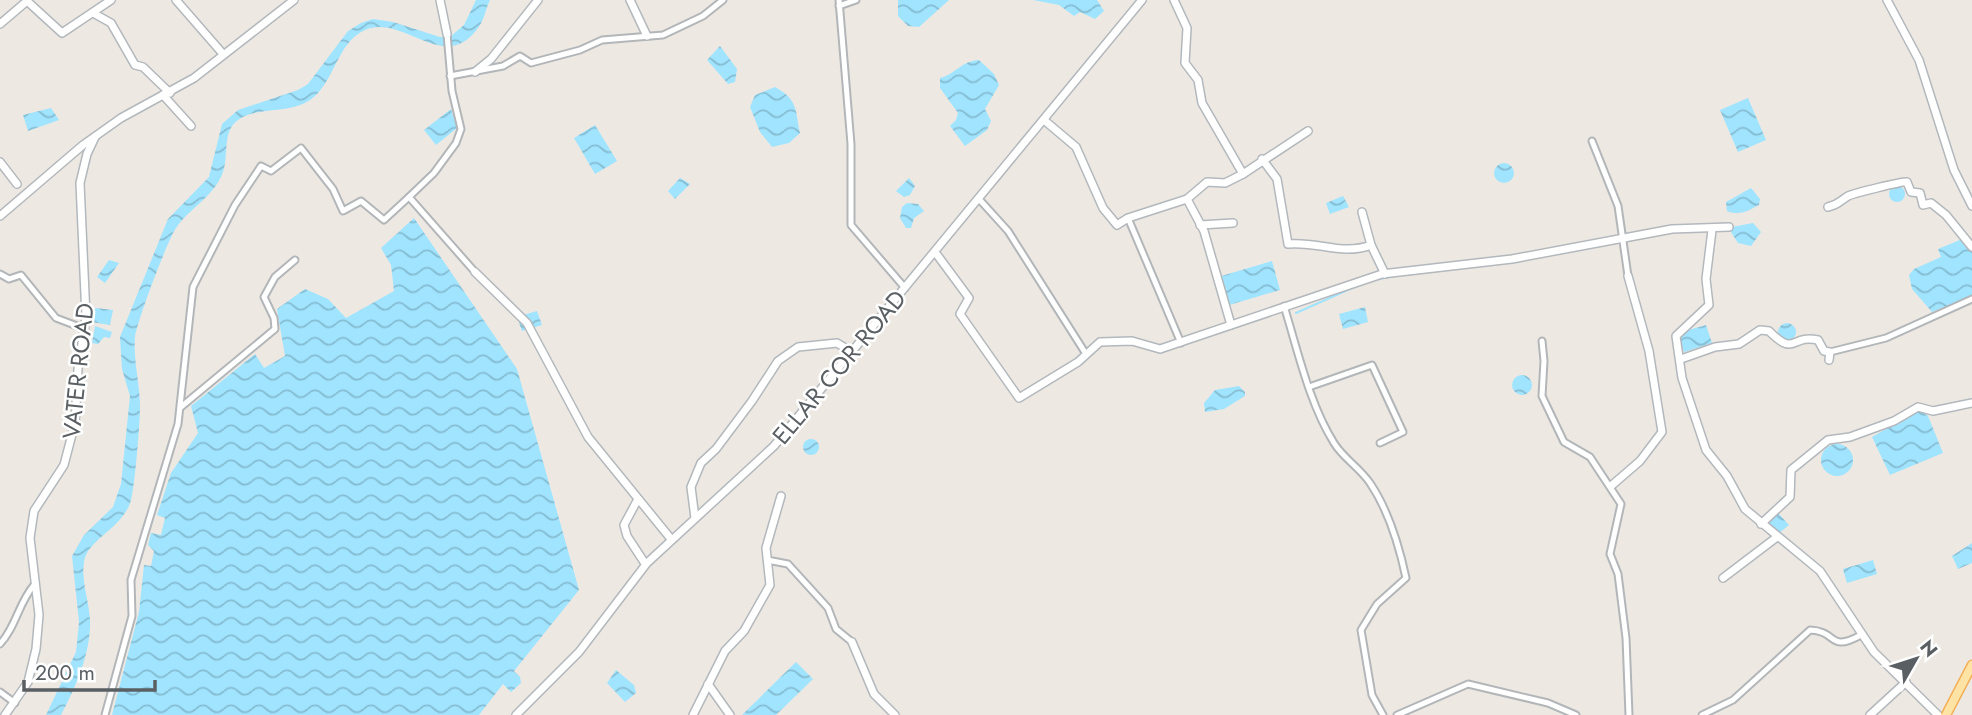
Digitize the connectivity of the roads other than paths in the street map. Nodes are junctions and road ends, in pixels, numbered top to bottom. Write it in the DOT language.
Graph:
graph roads {
  1 [pos="111,0"];
  2 [pos="176,0"];
  3 [pos="294,0"];
  4 [pos="440,0"];
  5 [pos="538,0"];
  6 [pos="630,0"];
  7 [pos="723,0"];
  8 [pos="856,0"];
  9 [pos="1142,0"];
  10 [pos="1174,0"];
  11 [pos="1887,0"];
  12 [pos="839,3"];
  13 [pos="93,13"];
  14 [pos="0,24"];
  15 [pos="447,34"];
  16 [pos="647,36"];
  17 [pos="223,54"];
  18 [pos="475,72"];
  19 [pos="450,76"];
  20 [pos="167,94"];
  21 [pos="1044,120"];
  22 [pos="191,126"];
  23 [pos="1308,131"];
  24 [pos="95,137"];
  25 [pos="1592,141"];
  26 [pos="1262,159"];
  27 [pos="0,162"];
  28 [pos="1243,174"];
  29 [pos="17,184"];
  30 [pos="409,197"];
  31 [pos="1186,198"];
  32 [pos="979,199"];
  33 [pos="1972,206"];
  34 [pos="1828,207"];
  35 [pos="1362,212"];
  36 [pos="0,216"];
  37 [pos="1128,218"];
  38 [pos="1233,223"];
  39 [pos="1200,225"];
  40 [pos="1729,227"];
  41 [pos="1712,230"];
  42 [pos="1624,239"];
  43 [pos="1371,245"];
  44 [pos="1972,247"];
  45 [pos="935,252"];
  46 [pos="295,260"];
  47 [pos="475,272"];
  48 [pos="0,274"];
  49 [pos="1385,274"];
  50 [pos="1628,276"];
  51 [pos="905,288"];
  52 [pos="1972,299"];
  53 [pos="1284,306"];
  54 [pos="1231,325"];
  55 [pos="85,329"];
  56 [pos="1542,341"];
  57 [pos="1181,343"];
  58 [pos="852,352"];
  59 [pos="1086,354"];
  60 [pos="1829,356"];
  61 [pos="1681,359"];
  62 [pos="1309,387"];
  63 [pos="1972,403"];
  64 [pos="181,407"];
  65 [pos="1381,443"];
  66 [pos="1611,486"];
  67 [pos="781,496"];
  68 [pos="638,498"];
  69 [pos="695,518"];
  70 [pos="1761,524"];
  71 [pos="1777,537"];
  72 [pos="671,539"];
  73 [pos="767,560"];
  74 [pos="644,562"];
  75 [pos="1723,578"];
  76 [pos="34,585"];
  77 [pos="1861,635"];
  78 [pos="852,642"];
  79 [pos="0,644"];
  80 [pos="1972,665"];
  81 [pos="1906,682"];
  82 [pos="708,684"];
  83 [pos="0,692"];
  84 [pos="15,703"];
  85 [pos="5,715"];
  86 [pos="105,715"];
  87 [pos="516,715"];
  88 [pos="693,715"];
  89 [pos="730,715"];
  90 [pos="895,715"];
  91 [pos="1383,715"];
  92 [pos="1397,715"];
  93 [pos="1576,715"];
  94 [pos="1629,715"];
  95 [pos="1702,715"];
  96 [pos="1870,715"];
  97 [pos="1938,715"];
  98 [pos="1946,715"];
  1 -- 13 [label="street"];
  2 -- 17 [label="street"];
  3 -- 17 [label="street"];
  4 -- 15 [label="street"];
  5 -- 18 [label="street"];
  6 -- 16 [label="street"];
  7 -- 16 [label="street"];
  8 -- 12 [label="street"];
  9 -- 21 [label="street, ELLAR COR ROAD"];
  10 -- 28 [label="street"];
  11 -- 33 [label="street"];
  12 -- 51 [label="street"];
  13 -- 14 [label="street"];
  13 -- 20 [label="street"];
  15 -- 19 [label="street"];
  16 -- 18 [label="street"];
  17 -- 20 [label="street"];
  18 -- 19 [label="street"];
  19 -- 30 [label="street"];
  20 -- 22 [label="street"];
  20 -- 24 [label="street"];
  21 -- 32 [label="street, ELLAR COR ROAD"];
  21 -- 37 [label="street"];
  23 -- 26 [label="street"];
  24 -- 36 [label="street"];
  24 -- 55 [label="street, VATER ROAD"];
  25 -- 42 [label="street"];
  26 -- 28 [label="street"];
  26 -- 43 [label="street"];
  27 -- 29 [label="street"];
  28 -- 31 [label="street"];
  30 -- 47 [label="street"];
  30 -- 64 [label="street"];
  31 -- 37 [label="street"];
  31 -- 39 [label="street"];
  32 -- 45 [label="street, ELLAR COR ROAD"];
  32 -- 59 [label="street"];
  34 -- 44 [label="street"];
  35 -- 43 [label="street"];
  37 -- 57 [label="street"];
  38 -- 39 [label="street"];
  39 -- 54 [label="street"];
  40 -- 41 [label="street"];
  41 -- 42 [label="street"];
  41 -- 61 [label="street"];
  42 -- 49 [label="street"];
  42 -- 50 [label="street"];
  43 -- 49 [label="street"];
  45 -- 51 [label="street, ELLAR COR ROAD"];
  45 -- 59 [label="street"];
  46 -- 64 [label="street"];
  47 -- 68 [label="street"];
  48 -- 55 [label="street"];
  49 -- 53 [label="street"];
  50 -- 66 [label="street"];
  51 -- 58 [label="street, ELLAR COR ROAD"];
  52 -- 60 [label="street"];
  53 -- 54 [label="street"];
  53 -- 62 [label="street"];
  54 -- 57 [label="street"];
  55 -- 76 [label="street, VATER ROAD"];
  56 -- 66 [label="street"];
  57 -- 59 [label="street"];
  58 -- 69 [label="street, ELLAR COR ROAD"];
  58 -- 69 [label="street"];
  60 -- 61 [label="street"];
  61 -- 70 [label="street"];
  62 -- 65 [label="street"];
  62 -- 91 [label="street"];
  63 -- 70 [label="street"];
  64 -- 86 [label="street"];
  66 -- 94 [label="street"];
  67 -- 73 [label="street"];
  68 -- 72 [label="street"];
  68 -- 74 [label="street"];
  69 -- 72 [label="street, ELLAR COR ROAD"];
  70 -- 71 [label="street"];
  71 -- 75 [label="street"];
  71 -- 77 [label="street"];
  72 -- 87 [label="street, ELLAR COR ROAD"];
  73 -- 78 [label="street"];
  73 -- 82 [label="street"];
  76 -- 79 [label="street"];
  76 -- 84 [label="street, VATER ROAD"];
  77 -- 81 [label="street"];
  77 -- 95 [label="street"];
  78 -- 90 [label="street"];
  80 -- 98 [label="main road"];
  81 -- 96 [label="street"];
  81 -- 97 [label="street"];
  82 -- 88 [label="street"];
  82 -- 89 [label="street"];
  83 -- 84 [label="street"];
  84 -- 85 [label="street, VATER ROAD"];
  92 -- 93 [label="street"];
}
